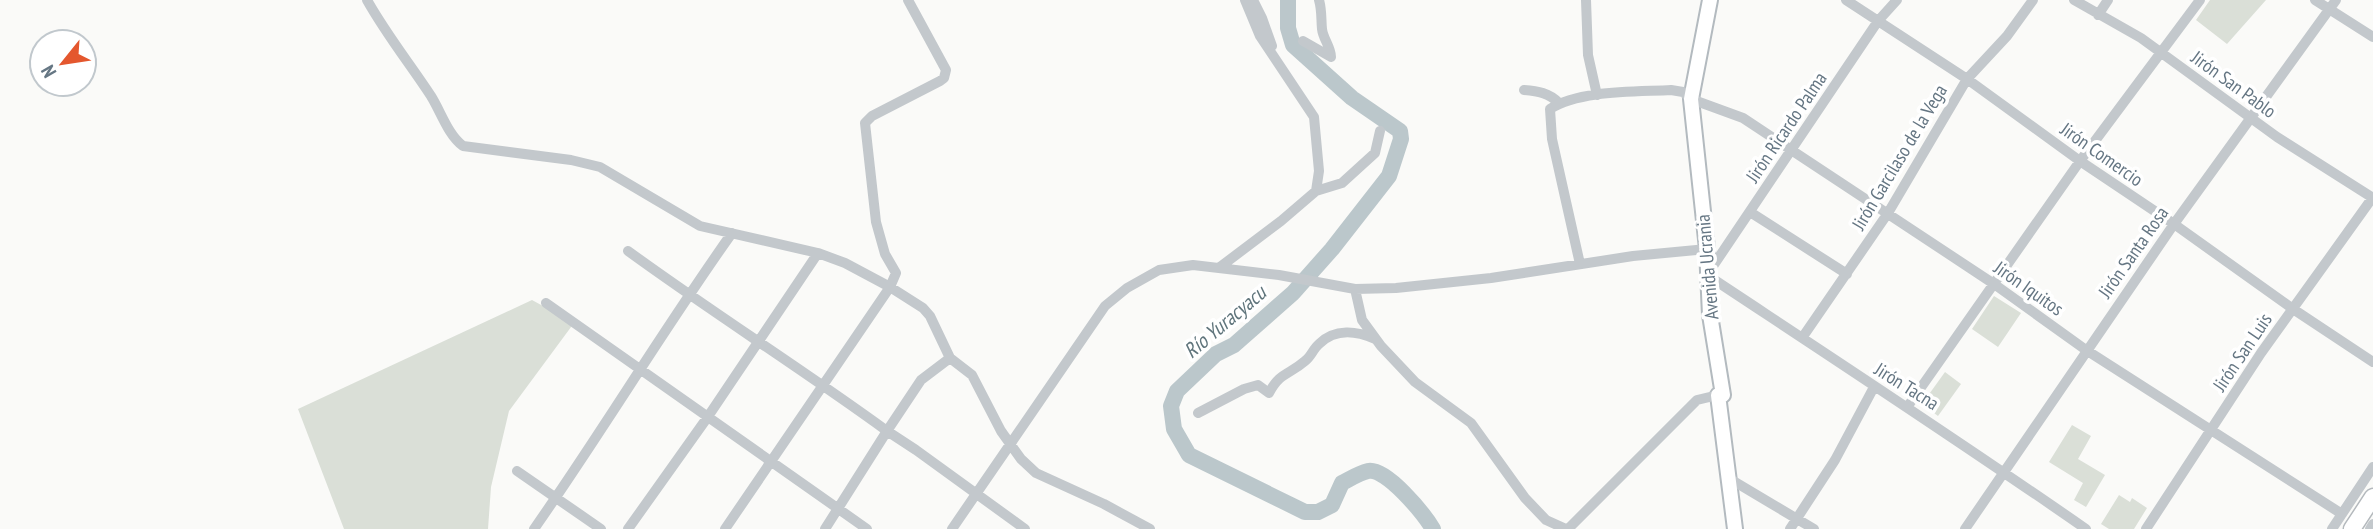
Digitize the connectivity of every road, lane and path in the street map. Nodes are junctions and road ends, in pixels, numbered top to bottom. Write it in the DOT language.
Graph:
graph roads {
  1 [pos="368,0"];
  2 [pos="908,0"];
  3 [pos="1245,0"];
  4 [pos="1253,0"];
  5 [pos="1320,0"];
  6 [pos="1586,0"];
  7 [pos="1710,0"];
  8 [pos="1846,0"];
  9 [pos="1897,0"];
  10 [pos="2033,0"];
  11 [pos="2074,0"];
  12 [pos="2108,0"];
  13 [pos="2200,0"];
  14 [pos="2315,0"];
  15 [pos="2336,0"];
  16 [pos="2329,10"];
  17 [pos="2098,15"];
  18 [pos="1878,21"];
  19 [pos="2373,37"];
  20 [pos="1303,41"];
  21 [pos="2160,52"];
  22 [pos="1270,54"];
  23 [pos="1967,79"];
  24 [pos="1524,90"];
  25 [pos="1597,95"];
  26 [pos="1691,99"];
  27 [pos="1559,103"];
  28 [pos="2253,118"];
  29 [pos="1380,131"];
  30 [pos="1792,151"];
  31 [pos="2080,161"];
  32 [pos="1316,191"];
  33 [pos="2373,198"];
  34 [pos="1750,212"];
  35 [pos="1888,213"];
  36 [pos="2174,224"];
  37 [pos="732,233"];
  38 [pos="1707,249"];
  39 [pos="628,251"];
  40 [pos="818,253"];
  41 [pos="1580,264"];
  42 [pos="1220,267"];
  43 [pos="1847,274"];
  44 [pos="1707,275"];
  45 [pos="1994,284"];
  46 [pos="890,288"];
  47 [pos="1355,289"];
  48 [pos="688,295"];
  49 [pos="546,303"];
  50 [pos="2293,309"];
  51 [pos="1802,338"];
  52 [pos="1375,339"];
  53 [pos="758,342"];
  54 [pos="2086,350"];
  55 [pos="950,358"];
  56 [pos="2373,362"];
  57 [pos="641,371"];
  58 [pos="824,386"];
  59 [pos="1874,387"];
  60 [pos="1718,395"];
  61 [pos="1908,407"];
  62 [pos="1198,413"];
  63 [pos="707,418"];
  64 [pos="2209,430"];
  65 [pos="887,431"];
  66 [pos="1010,445"];
  67 [pos="772,463"];
  68 [pos="2373,467"];
  69 [pos="517,471"];
  70 [pos="2004,471"];
  71 [pos="1730,479"];
  72 [pos="976,494"];
  73 [pos="2373,497"];
  74 [pos="556,498"];
  75 [pos="839,509"];
  76 [pos="2342,514"];
  77 [pos="1798,518"];
  78 [pos="2373,524"];
  79 [pos="534,529"];
  80 [pos="601,529"];
  81 [pos="628,529"];
  82 [pos="725,529"];
  83 [pos="825,529"];
  84 [pos="867,529"];
  85 [pos="951,529"];
  86 [pos="1025,529"];
  87 [pos="1150,529"];
  88 [pos="1567,529"];
  89 [pos="1735,529"];
  90 [pos="1790,529"];
  91 [pos="1814,529"];
  92 [pos="1965,529"];
  93 [pos="2086,529"];
  94 [pos="2146,529"];
  95 [pos="2332,529"];
  96 [pos="2352,529"];
  97 [pos="2370,529"];
  1 -- 37 [label="street"];
  2 -- 46 [label="street"];
  3 -- 22 [label="street"];
  4 -- 22 [label="street"];
  5 -- 20 [label="street"];
  6 -- 25 [label="street"];
  7 -- 26 [label="main road, Avenida Ucrania"];
  8 -- 18 [label="street, Jirón Comercio"];
  9 -- 18 [label="street, Jirón Ricardo Palma"];
  10 -- 23 [label="street, Jirón Garcilaso de la Vega"];
  11 -- 17 [label="street, Jirón San Pablo"];
  12 -- 17 [label="street"];
  13 -- 21 [label="street"];
  14 -- 16 [label="street"];
  15 -- 16 [label="street, Jirón Santa Rosa"];
  16 -- 19 [label="street"];
  16 -- 28 [label="street, Jirón Santa Rosa"];
  17 -- 21 [label="street, Jirón San Pablo"];
  18 -- 23 [label="street, Jirón Comercio"];
  18 -- 30 [label="street, Jirón Ricardo Palma"];
  21 -- 28 [label="street, Jirón San Pablo"];
  21 -- 31 [label="street"];
  22 -- 32 [label="street"];
  23 -- 31 [label="street, Jirón Comercio"];
  23 -- 35 [label="street, Jirón Garcilaso de la Vega"];
  24 -- 27 [label="street"];
  25 -- 26 [label="street, Jirón Iquitos"];
  25 -- 27 [label="street, Jirón Iquitos"];
  26 -- 30 [label="street, Jirón Iquitos"];
  26 -- 38 [label="main road, Avenida Ucrania"];
  27 -- 41 [label="street"];
  28 -- 33 [label="street, Jirón San Pablo"];
  28 -- 36 [label="street, Jirón Santa Rosa"];
  29 -- 32 [label="street"];
  30 -- 34 [label="street, Jirón Ricardo Palma"];
  30 -- 35 [label="street, Jirón Iquitos"];
  31 -- 36 [label="street, Jirón Comercio"];
  31 -- 45 [label="street"];
  32 -- 42 [label="street"];
  33 -- 50 [label="street, Jirón San Luis"];
  34 -- 43 [label="street"];
  34 -- 44 [label="street, Jirón Ricardo Palma"];
  35 -- 43 [label="street, Jirón Garcilaso de la Vega"];
  35 -- 45 [label="street, Jirón Iquitos"];
  36 -- 50 [label="street, Jirón Comercio"];
  36 -- 54 [label="street, Jirón Santa Rosa"];
  37 -- 40 [label="street"];
  37 -- 48 [label="street"];
  38 -- 41 [label="street"];
  38 -- 44 [label="main road, Avenida Ucrania"];
  39 -- 48 [label="street"];
  40 -- 46 [label="street"];
  40 -- 53 [label="street"];
  41 -- 47 [label="street"];
  42 -- 47 [label="street"];
  42 -- 66 [label="street"];
  43 -- 51 [label="street, Jirón Garcilaso de la Vega"];
  44 -- 51 [label="street, Jirón Tacna"];
  44 -- 60 [label="main road, Avenida Ucrania"];
  45 -- 54 [label="street, Jirón Iquitos"];
  45 -- 61 [label="street"];
  46 -- 55 [label="street"];
  46 -- 58 [label="street"];
  47 -- 52 [label="street"];
  48 -- 53 [label="street"];
  48 -- 57 [label="street"];
  49 -- 57 [label="street"];
  50 -- 56 [label="street, Jirón Comercio"];
  50 -- 64 [label="street, Jirón San Luis"];
  51 -- 59 [label="street, Jirón Tacna"];
  52 -- 62 [label="street"];
  52 -- 88 [label="street"];
  53 -- 58 [label="street"];
  53 -- 63 [label="street"];
  54 -- 64 [label="street, Jirón Iquitos"];
  54 -- 70 [label="street, Jirón Santa Rosa"];
  55 -- 65 [label="street"];
  55 -- 66 [label="street"];
  57 -- 63 [label="street"];
  57 -- 74 [label="street"];
  58 -- 65 [label="street"];
  58 -- 67 [label="street"];
  59 -- 61 [label="street, Jirón Tacna"];
  59 -- 77 [label="street"];
  60 -- 71 [label="main road, Avenida Ucrania"];
  60 -- 88 [label="street"];
  61 -- 70 [label="street, Jirón Tacna"];
  63 -- 67 [label="street"];
  63 -- 81 [label="street"];
  64 -- 76 [label="street, Jirón Iquitos"];
  64 -- 94 [label="street, Jirón San Luis"];
  65 -- 72 [label="street"];
  65 -- 75 [label="street"];
  66 -- 72 [label="street"];
  66 -- 87 [label="street"];
  67 -- 75 [label="street"];
  67 -- 82 [label="street"];
  68 -- 76 [label="street"];
  69 -- 74 [label="street"];
  70 -- 92 [label="street, Jirón Santa Rosa"];
  70 -- 93 [label="street, Jirón Tacna"];
  71 -- 77 [label="street"];
  71 -- 89 [label="main road, Avenida Ucrania"];
  72 -- 85 [label="street"];
  72 -- 86 [label="street"];
  73 -- 96 [label="highway"];
  74 -- 79 [label="street"];
  74 -- 80 [label="street"];
  75 -- 83 [label="street"];
  75 -- 84 [label="street"];
  76 -- 95 [label="street"];
  77 -- 90 [label="street"];
  77 -- 91 [label="street"];
  78 -- 97 [label="street"];
}
